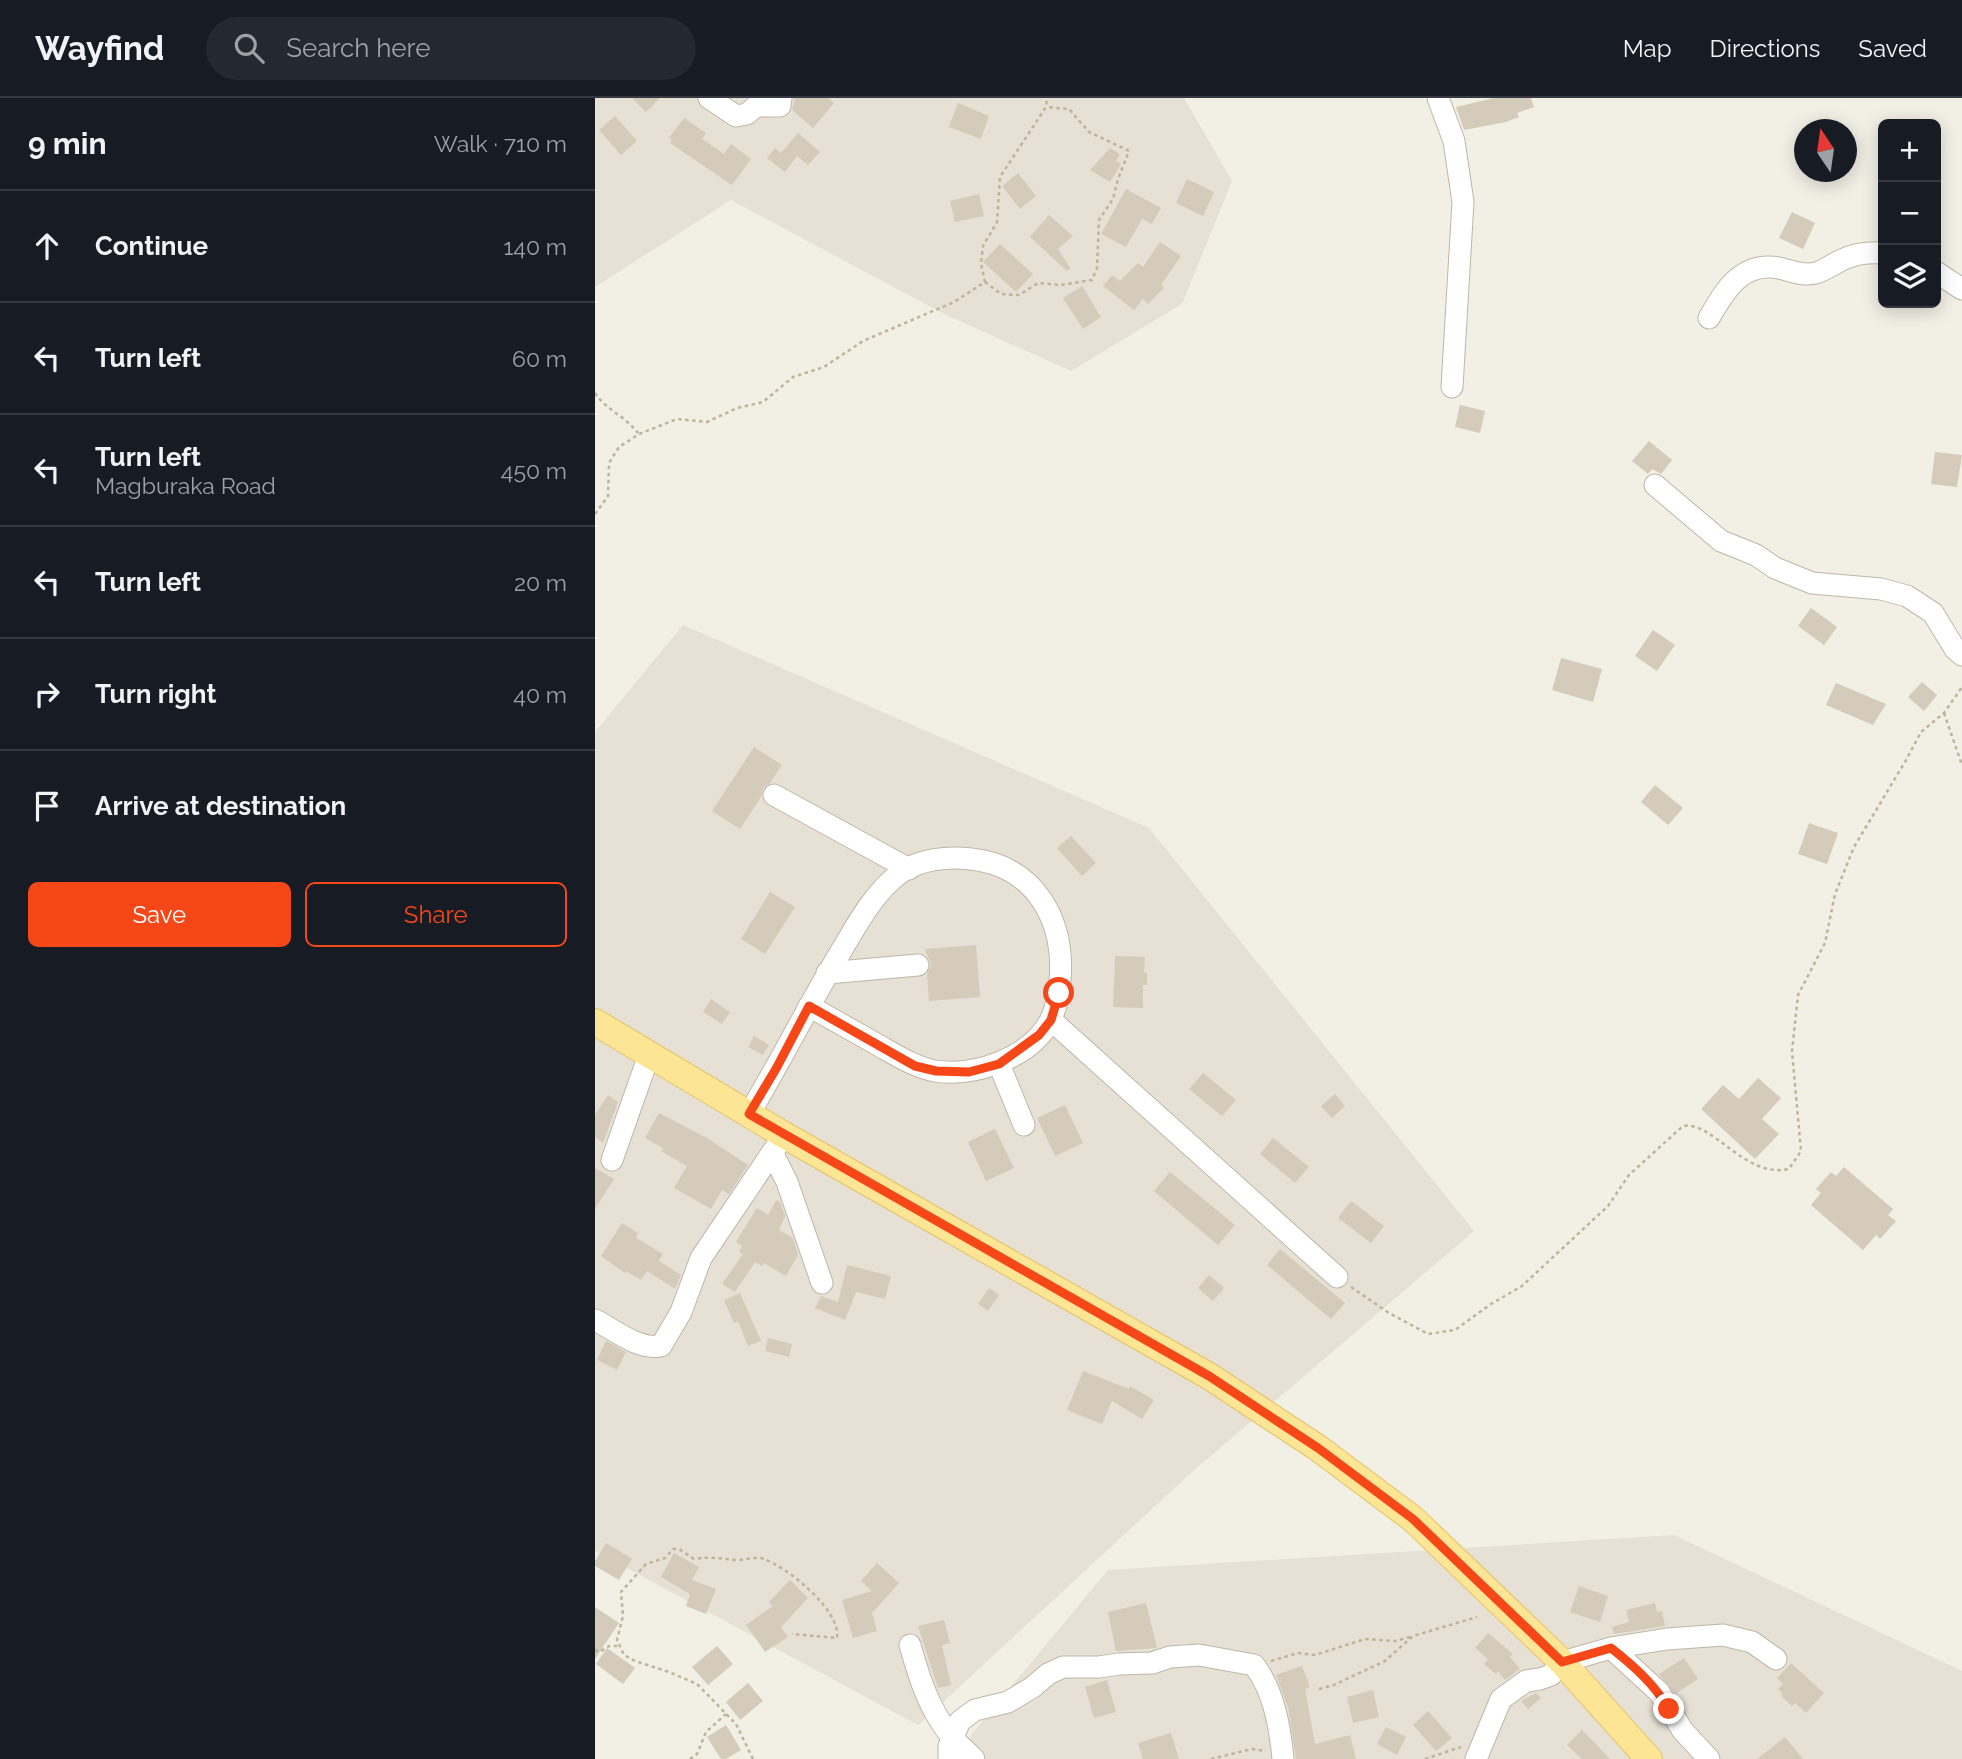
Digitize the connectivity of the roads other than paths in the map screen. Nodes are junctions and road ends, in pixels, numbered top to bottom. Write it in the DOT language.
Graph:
graph roads {
  1 [pos="709,98"];
  2 [pos="781,98"];
  3 [pos="1438,98"];
  4 [pos="1878,253"];
  5 [pos="1941,275"];
  6 [pos="1962,289"];
  7 [pos="1709,318"];
  8 [pos="1453,387"];
  9 [pos="1655,485"];
  10 [pos="1962,654"];
  11 [pos="775,795"];
  12 [pos="909,869"];
  13 [pos="918,965"];
  14 [pos="828,973"];
  15 [pos="809,1006"];
  16 [pos="1051,1020"];
  17 [pos="595,1022"];
  18 [pos="649,1055"];
  19 [pos="999,1064"];
  20 [pos="749,1114"];
  21 [pos="1024,1125"];
  22 [pos="778,1144"];
  23 [pos="613,1160"];
  24 [pos="1337,1277"];
  25 [pos="822,1283"];
  26 [pos="595,1320"];
  27 [pos="910,1645"];
  28 [pos="1611,1648"];
  29 [pos="1776,1659"];
  30 [pos="1562,1662"];
  31 [pos="951,1737"];
  32 [pos="1478,1753"];
  33 [pos="1276,1755"];
  34 [pos="950,1759"];
  35 [pos="975,1759"];
  36 [pos="1649,1759"];
  37 [pos="1709,1759"];
  1 -- 2 [label="street"];
  3 -- 8 [label="street"];
  4 -- 7 [label="street"];
  5 -- 6 [label="street"];
  9 -- 10 [label="street"];
  11 -- 12 [label="street"];
  12 -- 14 [label="street"];
  12 -- 16 [label="street"];
  13 -- 14 [label="street"];
  14 -- 15 [label="street"];
  15 -- 19 [label="street"];
  15 -- 20 [label="street"];
  16 -- 19 [label="street"];
  16 -- 24 [label="street"];
  17 -- 18 [label="main road"];
  18 -- 20 [label="main road"];
  18 -- 23 [label="street"];
  19 -- 21 [label="street"];
  20 -- 22 [label="main road"];
  22 -- 25 [label="street"];
  22 -- 26 [label="street"];
  22 -- 30 [label="main road"];
  27 -- 31 [label="street"];
  28 -- 29 [label="street"];
  28 -- 30 [label="street"];
  28 -- 37 [label="street"];
  30 -- 32 [label="street"];
  30 -- 36 [label="main road"];
  31 -- 33 [label="street"];
  31 -- 34 [label="street"];
  31 -- 35 [label="street"];
}
